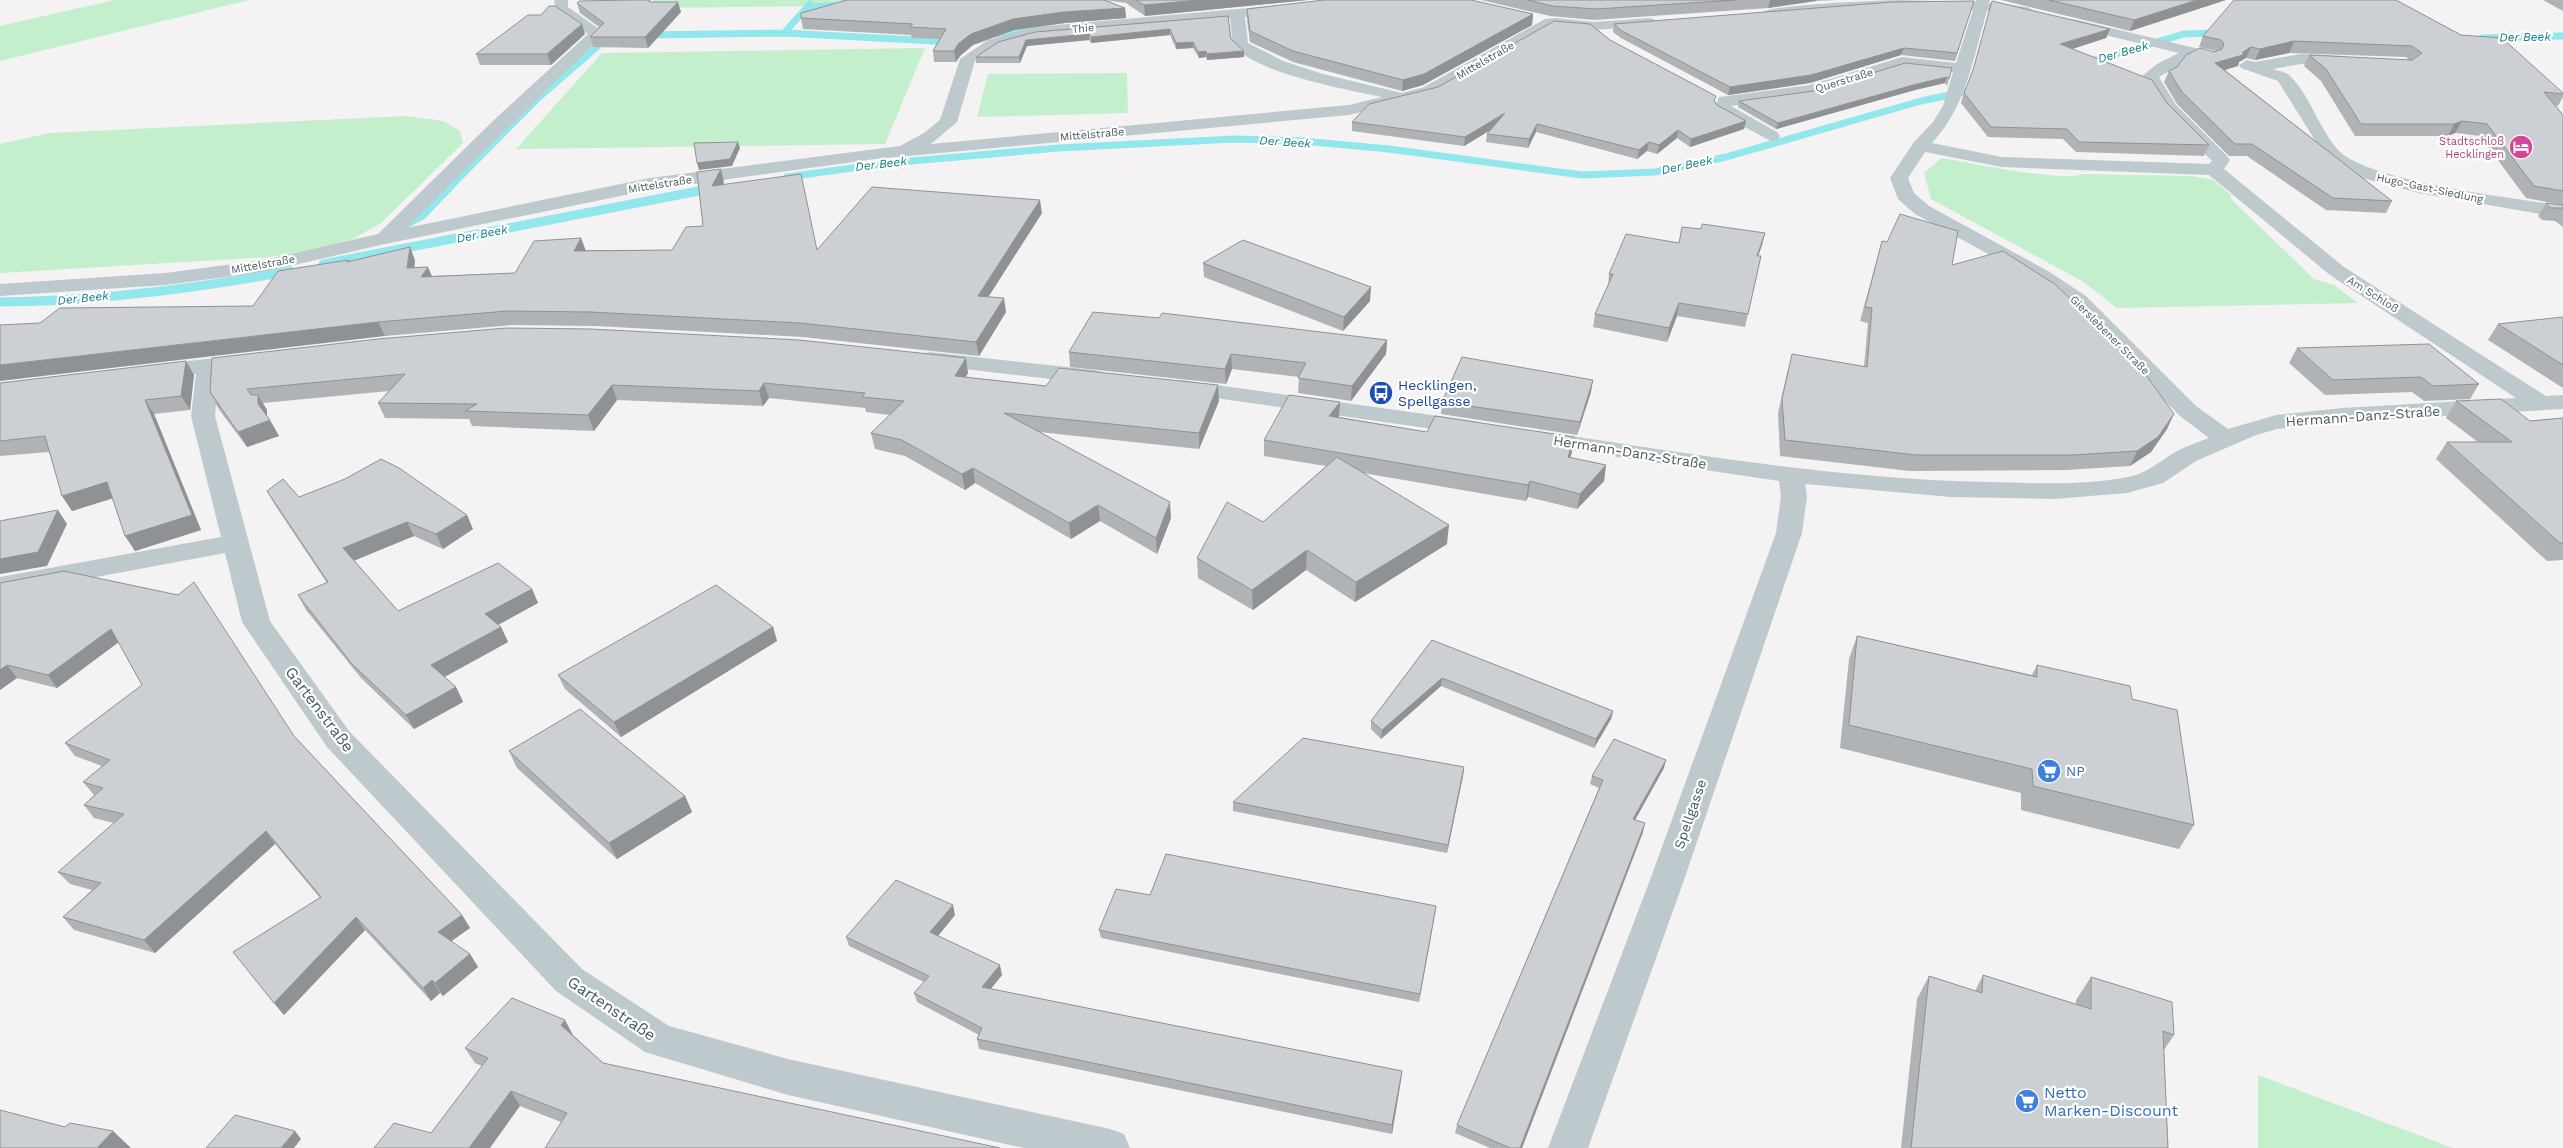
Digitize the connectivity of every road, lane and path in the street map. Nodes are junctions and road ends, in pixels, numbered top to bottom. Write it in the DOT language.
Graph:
graph roads {
  1 [pos="561,0"];
  2 [pos="1983,1"];
  3 [pos="1295,8"];
  4 [pos="1122,9"];
  5 [pos="2037,14"];
  6 [pos="1237,15"];
  7 [pos="1749,15"];
  8 [pos="1531,17"];
  9 [pos="2055,18"];
  10 [pos="1670,21"];
  11 [pos="1139,22"];
  12 [pos="1550,22"];
  13 [pos="1594,26"];
  14 [pos="1615,43"];
  15 [pos="2193,52"];
  16 [pos="2210,56"];
  17 [pos="2358,62"];
  18 [pos="1959,76"];
  19 [pos="1709,93"];
  20 [pos="1406,98"];
  21 [pos="1726,102"];
  22 [pos="1770,136"];
  23 [pos="1920,146"];
  24 [pos="900,152"];
  25 [pos="2214,170"];
  26 [pos="2563,212"];
  27 [pos="385,238"];
  28 [pos="0,290"];
  29 [pos="912,358"];
  30 [pos="267,359"];
  31 [pos="208,366"];
  32 [pos="134,374"];
  33 [pos="1119,380"];
  34 [pos="1158,385"];
  35 [pos="2552,403"];
  36 [pos="1491,431"];
  37 [pos="1520,435"];
  38 [pos="2226,439"];
  39 [pos="1791,475"];
  40 [pos="235,543"];
  41 [pos="0,586"];
  42 [pos="1110,1148"];
  43 [pos="1568,1148"];
  1 -- 27 [label="street"];
  2 -- 5 [label="street"];
  2 -- 7 [label="street"];
  2 -- 18 [label="street, Gierslebener Straße"];
  3 -- 6 [label="street, Thie"];
  4 -- 11 [label="street"];
  6 -- 11 [label="street, Thie"];
  6 -- 20 [label="street"];
  8 -- 12 [label="street"];
  9 -- 15 [label="street"];
  10 -- 13 [label="street"];
  11 -- 24 [label="street, Thie"];
  12 -- 13 [label="street"];
  12 -- 20 [label="street, Mittelstraße"];
  13 -- 14 [label="street"];
  15 -- 16 [label="street"];
  15 -- 25 [label="street"];
  17 -- 26 [label="street, Hugo-Gast-Siedlung"];
  18 -- 21 [label="street, Querstraße"];
  18 -- 23 [label="street, Gierslebener Straße"];
  19 -- 21 [label="street"];
  20 -- 24 [label="street, Mittelstraße"];
  21 -- 22 [label="street"];
  23 -- 25 [label="street"];
  23 -- 38 [label="street, Gierslebener Straße"];
  24 -- 27 [label="street, Mittelstraße"];
  25 -- 35 [label="street, Am Schloß"];
  27 -- 28 [label="street, Mittelstraße"];
  29 -- 33 [label="street"];
  30 -- 31 [label="street"];
  31 -- 32 [label="street"];
  31 -- 40 [label="street, Gartenstraße"];
  34 -- 36 [label="street"];
  35 -- 38 [label="street, Hermann-Danz-Straße"];
  37 -- 39 [label="street, Hermann-Danz-Straße"];
  38 -- 39 [label="street, Hermann-Danz-Straße"];
  39 -- 43 [label="street, Spellgasse"];
  40 -- 41 [label="street"];
  40 -- 42 [label="street, Gartenstraße"];
}
